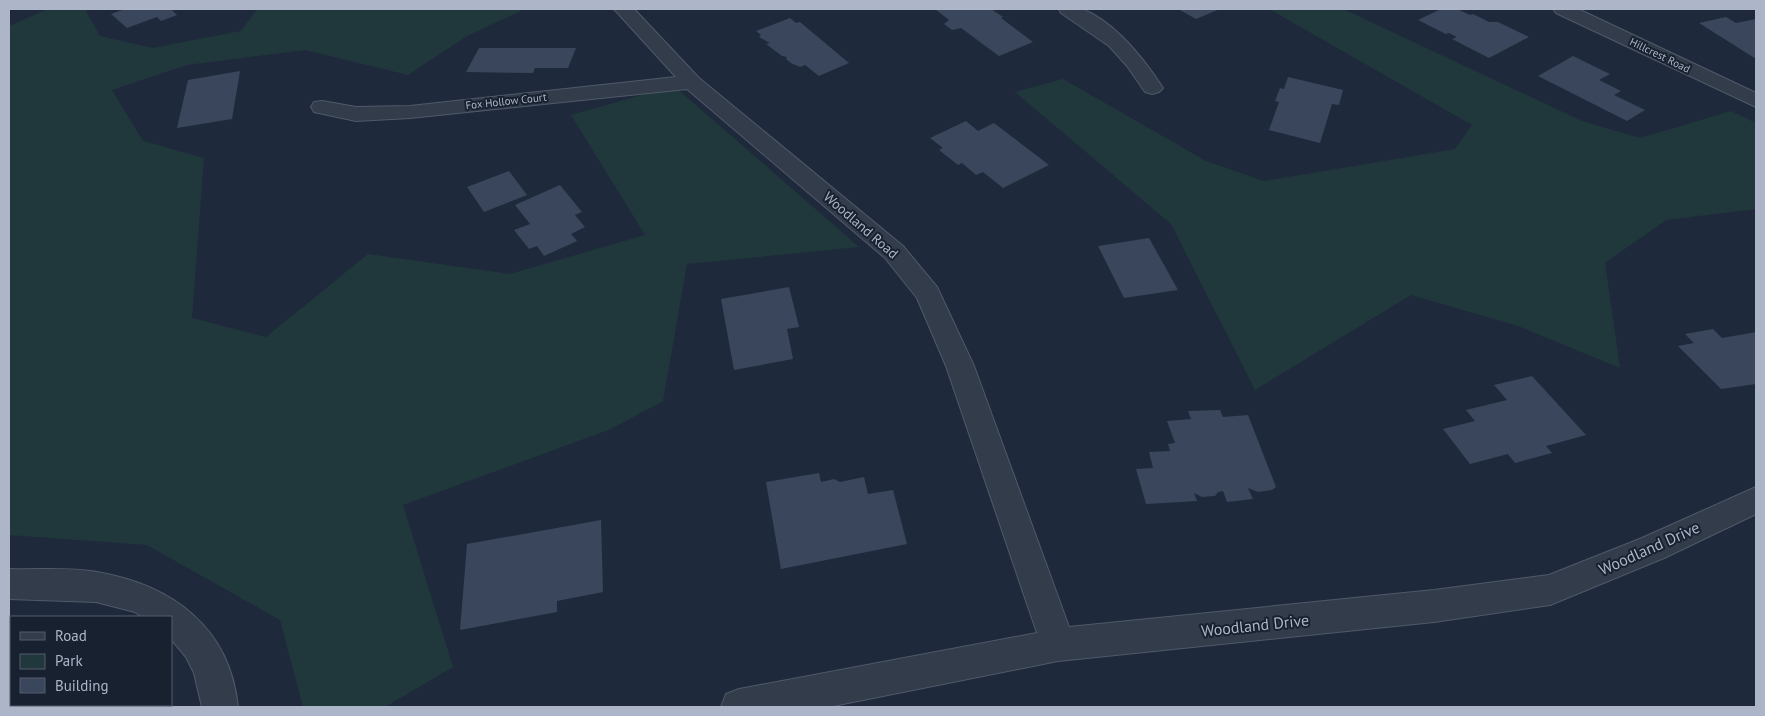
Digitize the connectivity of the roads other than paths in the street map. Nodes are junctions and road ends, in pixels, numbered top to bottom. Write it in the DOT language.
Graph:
graph roads {
  1 [pos="624,9"];
  2 [pos="1068,9"];
  3 [pos="1563,9"];
  4 [pos="1613,9"];
  5 [pos="1590,21"];
  6 [pos="692,82"];
  7 [pos="1152,88"];
  8 [pos="1756,101"];
  9 [pos="322,107"];
  10 [pos="1756,500"];
  11 [pos="9,584"];
  12 [pos="168,616"];
  13 [pos="172,619"];
  14 [pos="1058,645"];
  15 [pos="220,707"];
  16 [pos="739,707"];
  1 -- 6 [label="street, Woodland Road"];
  2 -- 7 [label="street"];
  3 -- 5 [label="street, Hillcrest Road"];
  4 -- 5 [label="street"];
  5 -- 8 [label="street, Hillcrest Road"];
  6 -- 9 [label="street, Fox Hollow Court"];
  6 -- 14 [label="street, Woodland Road"];
  10 -- 14 [label="street, Woodland Drive"];
  11 -- 12 [label="street"];
  13 -- 15 [label="street"];
  14 -- 16 [label="street, Woodland Drive"];
}
